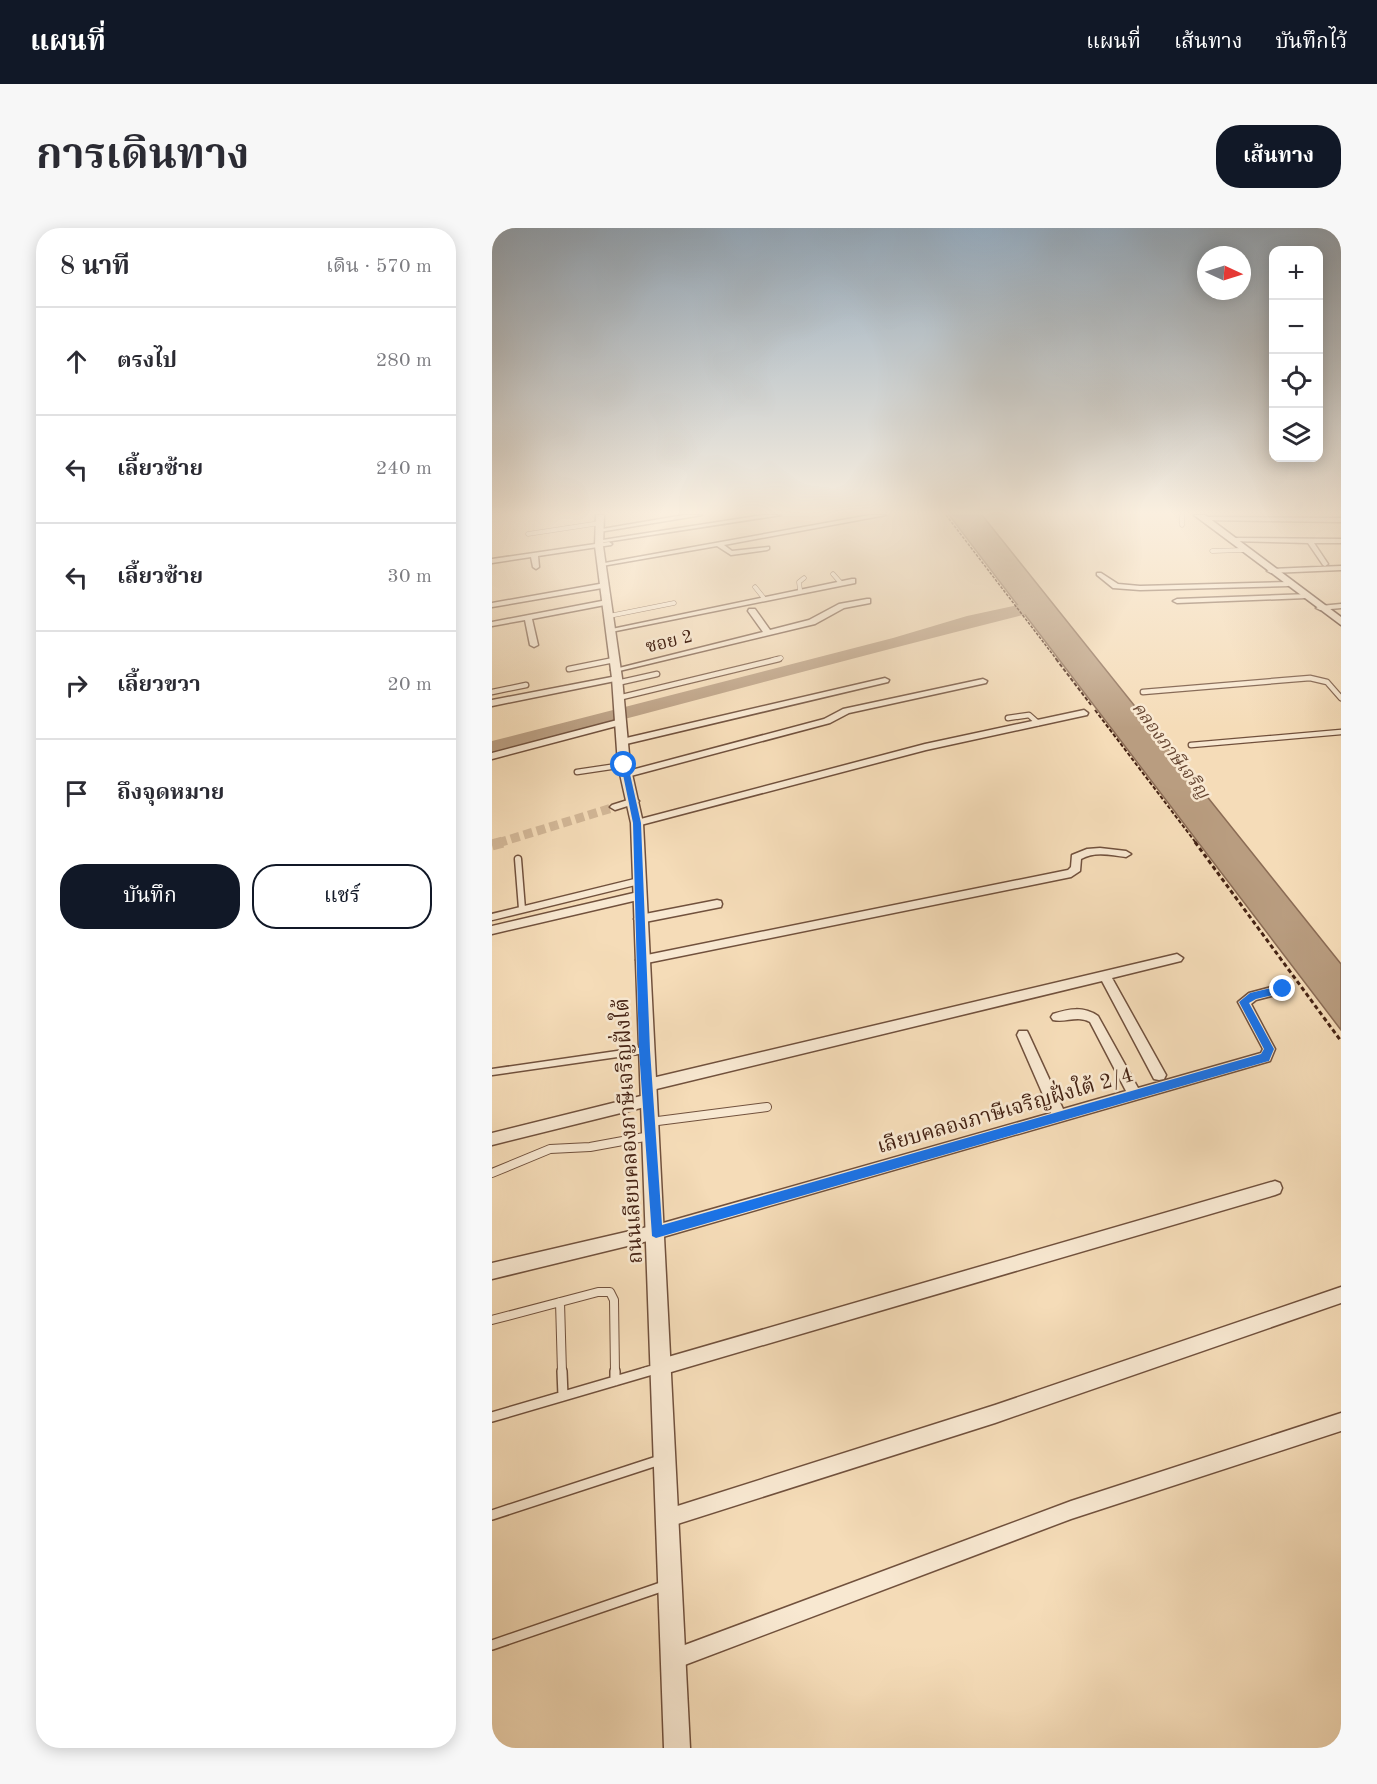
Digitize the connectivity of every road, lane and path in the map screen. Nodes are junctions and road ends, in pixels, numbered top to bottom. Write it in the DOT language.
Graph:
graph roads {
  1 [pos="605,585"];
  2 [pos="600,586"];
  3 [pos="799,586"];
  4 [pos="820,586"];
  5 [pos="999,586"];
  6 [pos="1116,586"];
  7 [pos="1216,586"];
  8 [pos="1291,586"];
  9 [pos="755,587"];
  10 [pos="800,590"];
  11 [pos="763,597"];
  12 [pos="1306,597"];
  13 [pos="867,601"];
  14 [pos="1177,601"];
  15 [pos="607,602"];
  16 [pos="674,603"];
  17 [pos="492,605"];
  18 [pos="1341,606"];
  19 [pos="1324,610"];
  20 [pos="752,611"];
  21 [pos="1341,612"];
  22 [pos="609,616"];
  23 [pos="528,617"];
  24 [pos="1341,622"];
  25 [pos="492,624"];
  26 [pos="611,630"];
  27 [pos="768,633"];
  28 [pos="534,645"];
  29 [pos="781,658"];
  30 [pos="569,669"];
  31 [pos="616,673"];
  32 [pos="657,675"];
  33 [pos="885,680"];
  34 [pos="983,681"];
  35 [pos="525,685"];
  36 [pos="492,692"];
  37 [pos="1143,692"];
  38 [pos="618,698"];
  39 [pos="1341,698"];
  40 [pos="492,703"];
  41 [pos="1083,713"];
  42 [pos="620,718"];
  43 [pos="1008,718"];
  44 [pos="1038,723"];
  45 [pos="1341,732"];
  46 [pos="622,742"];
  47 [pos="1191,745"];
  48 [pos="492,756"];
  49 [pos="626,769"];
  50 [pos="577,772"];
  51 [pos="634,801"];
  52 [pos="615,807"];
  53 [pos="637,823"];
  54 [pos="1126,854"];
  55 [pos="518,859"];
  56 [pos="638,888"];
  57 [pos="717,904"];
  58 [pos="522,909"];
  59 [pos="492,917"];
  60 [pos="640,919"];
  61 [pos="492,930"];
  62 [pos="1177,958"];
  63 [pos="642,960"];
  64 [pos="1105,976"];
  65 [pos="1283,989"];
  66 [pos="1057,1017"];
  67 [pos="1023,1035"];
  68 [pos="1341,1041"];
  69 [pos="645,1050"];
  70 [pos="492,1072"];
  71 [pos="1159,1075"];
  72 [pos="648,1093"];
  73 [pos="1135,1095"];
  74 [pos="767,1107"];
  75 [pos="1059,1116"];
  76 [pos="650,1129"];
  77 [pos="492,1139"];
  78 [pos="492,1173"];
  79 [pos="1275,1188"];
  80 [pos="656,1232"];
  81 [pos="492,1270"];
  82 [pos="1341,1296"];
  83 [pos="560,1302"];
  84 [pos="492,1320"];
  85 [pos="662,1367"];
  86 [pos="615,1381"];
  87 [pos="563,1396"];
  88 [pos="492,1418"];
  89 [pos="1341,1422"];
  90 [pos="663,1458"];
  91 [pos="492,1515"];
  92 [pos="668,1518"];
  93 [pos="670,1584"];
  94 [pos="492,1645"];
  95 [pos="674,1659"];
  96 [pos="677,1748"];
  1 -- 15 [label="street, ถนนเลียบคลองภาษีเจริญฝั่งใต้"];
  2 -- 17 [label="street"];
  3 -- 10 [label="lane"];
  4 -- 10 [label="street"];
  5 -- 68 [label="path"];
  6 -- 7 [label="street"];
  8 -- 12 [label="main road"];
  9 -- 11 [label="lane"];
  10 -- 11 [label="street"];
  11 -- 26 [label="street"];
  12 -- 14 [label="street"];
  12 -- 19 [label="main road"];
  13 -- 27 [label="street, ซอย 2"];
  15 -- 22 [label="street, ถนนเลียบคลองภาษีเจริญฝั่งใต้"];
  15 -- 23 [label="street"];
  16 -- 22 [label="lane"];
  18 -- 19 [label="street"];
  19 -- 21 [label="street"];
  19 -- 24 [label="main road"];
  20 -- 27 [label="street"];
  22 -- 26 [label="street, ถนนเลียบคลองภาษีเจริญฝั่งใต้"];
  23 -- 25 [label="street"];
  23 -- 28 [label="street"];
  26 -- 31 [label="street, ถนนเลียบคลองภาษีเจริญฝั่งใต้"];
  27 -- 31 [label="street, ซอย 2"];
  29 -- 38 [label="lane"];
  30 -- 31 [label="lane"];
  31 -- 32 [label="lane"];
  31 -- 38 [label="street, ถนนเลียบคลองภาษีเจริญฝั่งใต้"];
  31 -- 40 [label="street, ซอย 2"];
  33 -- 46 [label="street"];
  34 -- 49 [label="street"];
  35 -- 36 [label="lane"];
  37 -- 39 [label="lane"];
  38 -- 42 [label="street, ถนนเลียบคลองภาษีเจริญฝั่งใต้"];
  41 -- 44 [label="street"];
  42 -- 46 [label="street, ถนนเลียบคลองภาษีเจริญฝั่งใต้"];
  42 -- 48 [label="street"];
  43 -- 44 [label="lane"];
  44 -- 53 [label="street"];
  45 -- 47 [label="lane"];
  46 -- 49 [label="street, ถนนเลียบคลองภาษีเจริญฝั่งใต้"];
  49 -- 50 [label="lane"];
  49 -- 51 [label="street, ถนนเลียบคลองภาษีเจริญฝั่งใต้"];
  51 -- 52 [label="street"];
  51 -- 53 [label="street, ถนนเลียบคลองภาษีเจริญฝั่งใต้"];
  53 -- 56 [label="street, ถนนเลียบคลองภาษีเจริญฝั่งใต้"];
  54 -- 63 [label="street"];
  55 -- 58 [label="lane"];
  56 -- 58 [label="lane"];
  56 -- 60 [label="street, ถนนเลียบคลองภาษีเจริญฝั่งใต้"];
  56 -- 61 [label="street"];
  57 -- 60 [label="street"];
  58 -- 59 [label="lane"];
  60 -- 63 [label="street, ถนนเลียบคลองภาษีเจริญฝั่งใต้"];
  62 -- 64 [label="street"];
  63 -- 69 [label="street, ถนนเลียบคลองภาษีเจริญฝั่งใต้"];
  64 -- 71 [label="street"];
  64 -- 72 [label="street"];
  65 -- 73 [label="street, เลียบคลองภาษีเจริญฝั่งใต้ 2/4"];
  66 -- 73 [label="street"];
  67 -- 75 [label="street"];
  69 -- 70 [label="lane"];
  69 -- 72 [label="street, ถนนเลียบคลองภาษีเจริญฝั่งใต้"];
  72 -- 76 [label="street, ถนนเลียบคลองภาษีเจริญฝั่งใต้"];
  72 -- 77 [label="street"];
  73 -- 75 [label="street, เลียบคลองภาษีเจริญฝั่งใต้ 2/4"];
  74 -- 76 [label="lane"];
  75 -- 80 [label="street, เลียบคลองภาษีเจริญฝั่งใต้ 2/4"];
  76 -- 78 [label="lane"];
  76 -- 80 [label="street, ถนนเลียบคลองภาษีเจริญฝั่งใต้"];
  79 -- 85 [label="street"];
  80 -- 81 [label="street, เลียบคลองภาษีเจริญฝั่งใต้ 2/4"];
  80 -- 85 [label="street, ถนนเลียบคลองภาษีเจริญฝั่งใต้"];
  82 -- 92 [label="street"];
  83 -- 84 [label="lane"];
  83 -- 86 [label="lane"];
  83 -- 87 [label="lane"];
  85 -- 86 [label="lane"];
  85 -- 90 [label="street, ถนนเลียบคลองภาษีเจริญฝั่งใต้"];
  86 -- 87 [label="lane"];
  87 -- 88 [label="lane"];
  89 -- 95 [label="street"];
  90 -- 91 [label="lane"];
  90 -- 92 [label="street, ถนนเลียบคลองภาษีเจริญฝั่งใต้"];
  92 -- 93 [label="street, ถนนเลียบคลองภาษีเจริญฝั่งใต้"];
  93 -- 94 [label="lane"];
  93 -- 95 [label="street, ถนนเลียบคลองภาษีเจริญฝั่งใต้"];
  95 -- 96 [label="street, ถนนเลียบคลองภาษีเจริญฝั่งใต้"];
}
